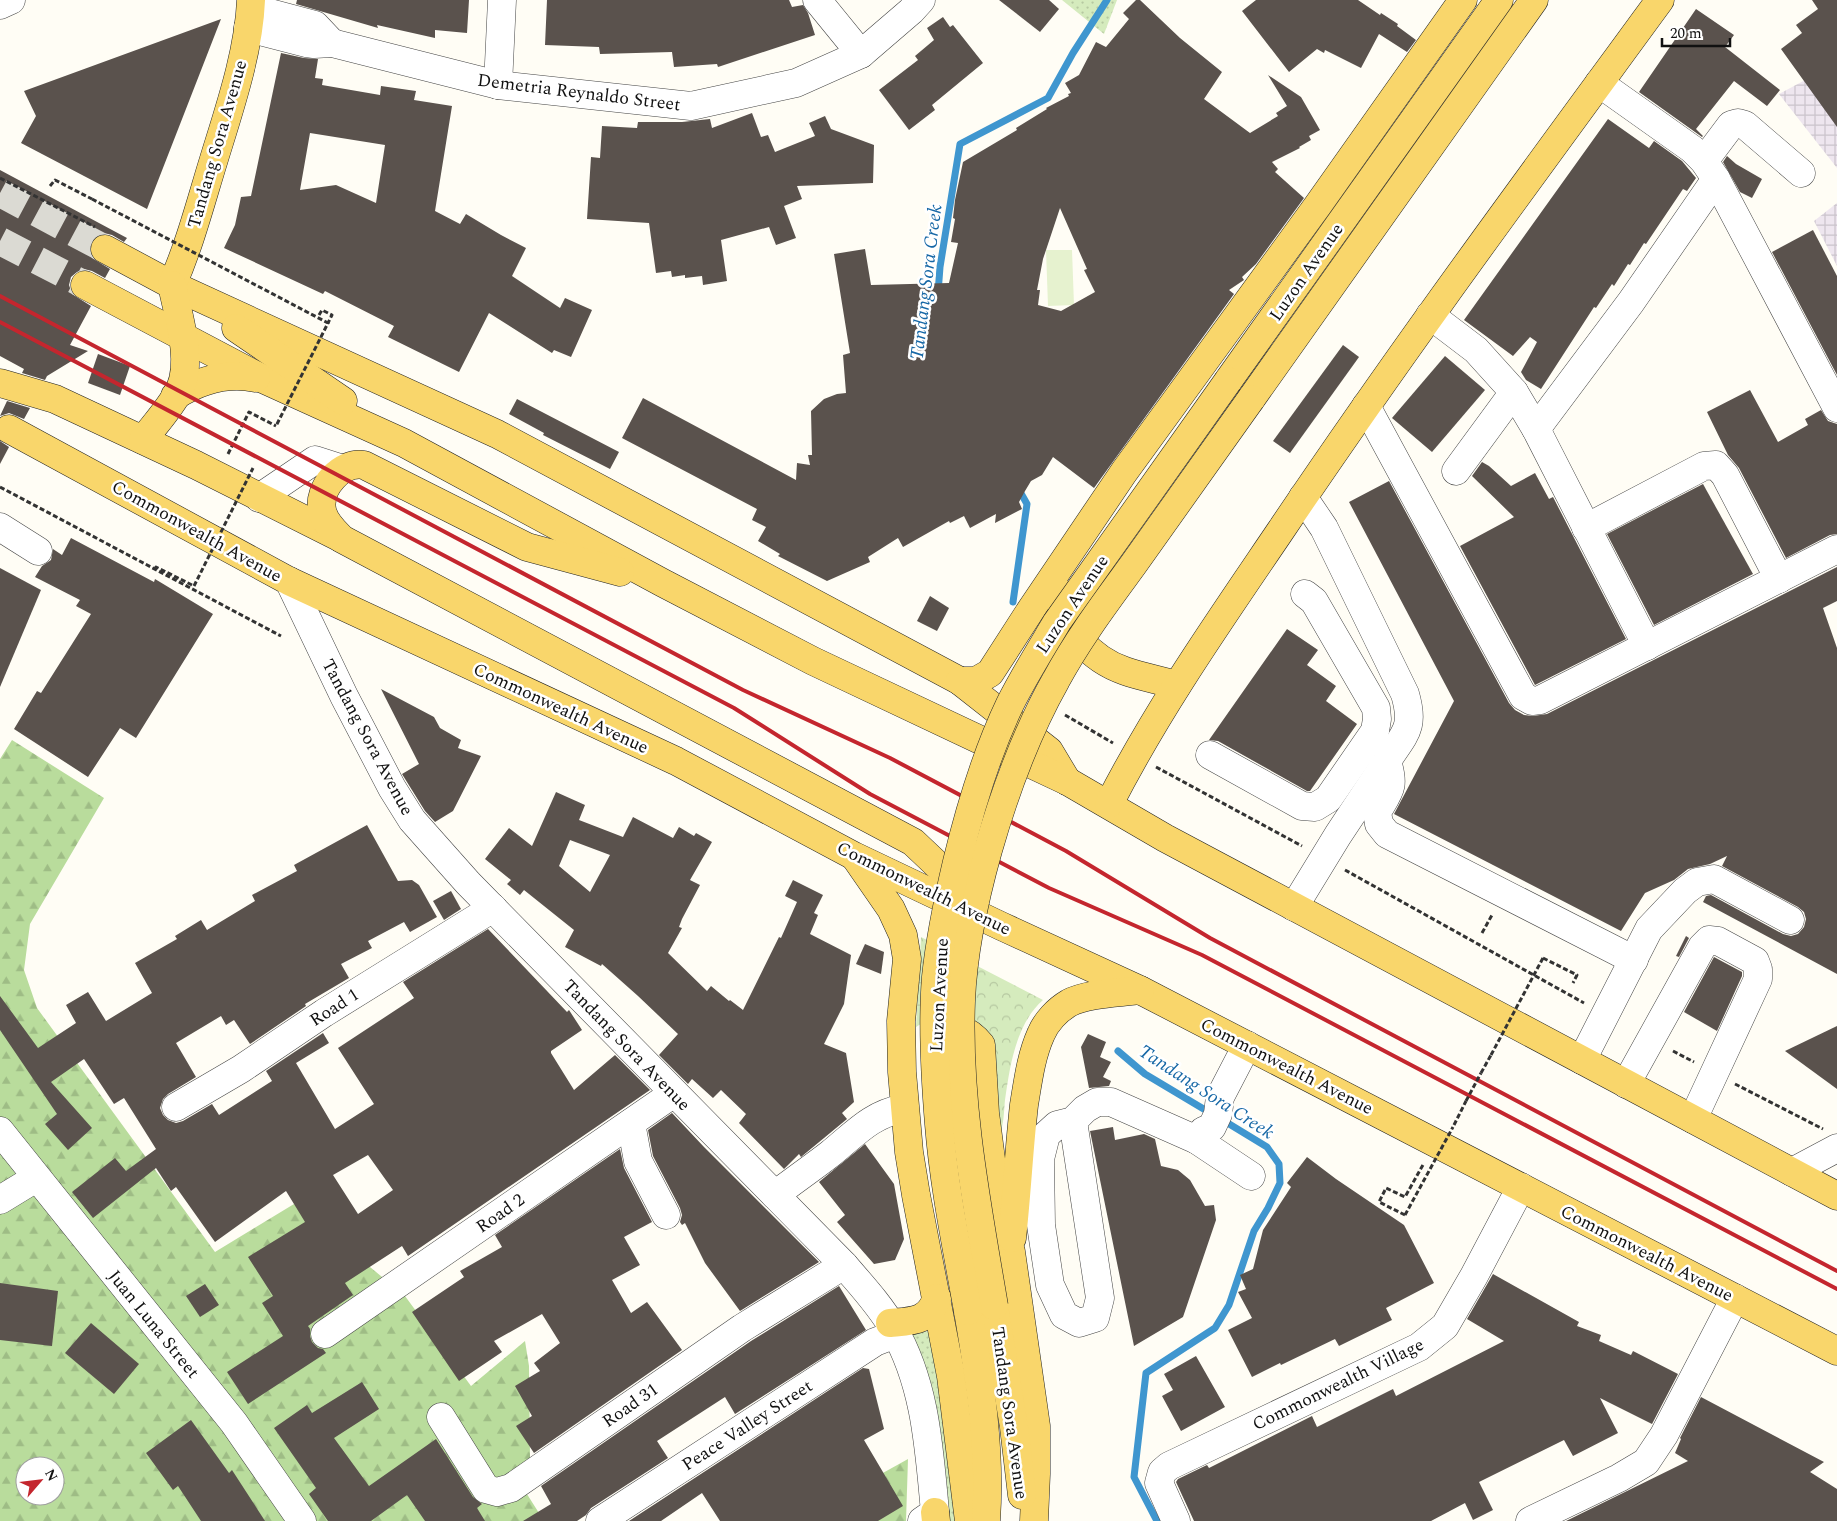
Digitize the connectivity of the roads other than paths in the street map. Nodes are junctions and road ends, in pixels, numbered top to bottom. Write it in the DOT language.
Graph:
graph roads {
  1 [pos="502,0"];
  2 [pos="817,0"];
  3 [pos="921,0"];
  4 [pos="1464,0"];
  5 [pos="1499,0"];
  6 [pos="1534,0"];
  7 [pos="1660,0"];
  8 [pos="250,12"];
  9 [pos="861,54"];
  10 [pos="1599,83"];
  11 [pos="498,85"];
  12 [pos="1710,170"];
  13 [pos="1801,173"];
  14 [pos="105,249"];
  15 [pos="85,285"];
  16 [pos="172,285"];
  17 [pos="1430,315"];
  18 [pos="176,333"];
  19 [pos="263,379"];
  20 [pos="0,383"];
  21 [pos="1514,392"];
  22 [pos="175,396"];
  23 [pos="1366,406"];
  24 [pos="1837,408"];
  25 [pos="9,429"];
  26 [pos="1536,429"];
  27 [pos="143,440"];
  28 [pos="404,443"];
  29 [pos="343,469"];
  30 [pos="1456,471"];
  31 [pos="1303,497"];
  32 [pos="259,498"];
  33 [pos="0,527"];
  34 [pos="1586,528"];
  35 [pos="342,539"];
  36 [pos="1837,550"];
  37 [pos="38,551"];
  38 [pos="1059,567"];
  39 [pos="1779,579"];
  40 [pos="289,581"];
  41 [pos="662,583"];
  42 [pos="1305,594"];
  43 [pos="1647,646"];
  44 [pos="960,681"];
  45 [pos="1178,685"];
  46 [pos="1210,754"];
  47 [pos="1387,761"];
  48 [pos="1066,781"];
  49 [pos="1109,804"];
  50 [pos="854,856"];
  51 [pos="1294,907"];
  52 [pos="493,908"];
  53 [pos="1790,920"];
  54 [pos="1001,926"];
  55 [pos="1634,960"];
  56 [pos="1140,990"];
  57 [pos="1247,1045"];
  58 [pos="1582,1060"];
  59 [pos="902,1072"];
  60 [pos="1626,1084"];
  61 [pos="674,1093"];
  62 [pos="176,1106"];
  63 [pos="904,1108"];
  64 [pos="1693,1119"];
  65 [pos="1208,1120"];
  66 [pos="1073,1121"];
  67 [pos="631,1122"];
  68 [pos="0,1131"];
  69 [pos="1833,1140"];
  70 [pos="1792,1172"];
  71 [pos="1251,1176"];
  72 [pos="36,1178"];
  73 [pos="1521,1187"];
  74 [pos="775,1195"];
  75 [pos="1837,1196"];
  76 [pos="0,1200"];
  77 [pos="666,1215"];
  78 [pos="1011,1252"];
  79 [pos="844,1265"];
  80 [pos="937,1298"];
  81 [pos="1735,1298"];
  82 [pos="981,1309"];
  83 [pos="893,1329"];
  84 [pos="325,1334"];
  85 [pos="1837,1351"];
  86 [pos="441,1417"];
  87 [pos="931,1518"];
  88 [pos="302,1521"];
  89 [pos="600,1521"];
  90 [pos="969,1521"];
  91 [pos="986,1521"];
  92 [pos="1025,1521"];
  93 [pos="1034,1521"];
  94 [pos="1176,1521"];
  95 [pos="1530,1521"];
  1 -- 11 [label="street"];
  2 -- 9 [label="street"];
  3 -- 9 [label="street, Demetria Reynaldo Street"];
  4 -- 38 [label="main road, Luzon Avenue"];
  5 -- 82 [label="main road, Luzon Avenue, bridge"];
  6 -- 82 [label="main road, Luzon Avenue, bridge"];
  7 -- 10 [label="main road"];
  8 -- 11 [label="street, Demetria Reynaldo Street"];
  8 -- 16 [label="main road, Tandang Sora Avenue"];
  9 -- 11 [label="street, Demetria Reynaldo Street"];
  10 -- 12 [label="street"];
  10 -- 17 [label="main road"];
  12 -- 13 [label="street"];
  12 -- 24 [label="street"];
  12 -- 26 [label="street"];
  14 -- 16 [label="main road"];
  15 -- 18 [label="main road"];
  16 -- 18 [label="main road"];
  16 -- 28 [label="main road"];
  16 -- 44 [label="main road"];
  17 -- 21 [label="street"];
  17 -- 23 [label="main road"];
  18 -- 19 [label="main road"];
  18 -- 22 [label="main road"];
  19 -- 22 [label="main road"];
  19 -- 28 [label="main road"];
  20 -- 27 [label="main road"];
  21 -- 26 [label="street"];
  21 -- 30 [label="street"];
  22 -- 27 [label="main road"];
  23 -- 31 [label="main road"];
  23 -- 43 [label="street"];
  25 -- 40 [label="main road, Commonwealth Avenue"];
  26 -- 34 [label="street"];
  27 -- 32 [label="main road"];
  28 -- 41 [label="main road"];
  29 -- 32 [label="street"];
  29 -- 35 [label="main road"];
  29 -- 41 [label="main road"];
  31 -- 45 [label="main road"];
  31 -- 47 [label="street"];
  32 -- 35 [label="main road"];
  33 -- 37 [label="street"];
  34 -- 39 [label="street"];
  34 -- 43 [label="street"];
  35 -- 54 [label="main road"];
  36 -- 39 [label="street"];
  38 -- 44 [label="main road, Luzon Avenue"];
  38 -- 45 [label="main road"];
  39 -- 43 [label="street"];
  40 -- 50 [label="main road, Commonwealth Avenue"];
  40 -- 52 [label="street, Tandang Sora Avenue"];
  41 -- 48 [label="main road"];
  42 -- 46 [label="street"];
  44 -- 48 [label="main road"];
  45 -- 49 [label="main road"];
  47 -- 51 [label="street"];
  47 -- 55 [label="street"];
  48 -- 49 [label="main road"];
  49 -- 51 [label="main road"];
  50 -- 54 [label="main road, Commonwealth Avenue"];
  50 -- 59 [label="main road"];
  51 -- 58 [label="main road"];
  52 -- 61 [label="street, Tandang Sora Avenue"];
  52 -- 62 [label="street, Road 1"];
  53 -- 55 [label="street"];
  54 -- 56 [label="main road, Commonwealth Avenue"];
  55 -- 58 [label="street"];
  56 -- 57 [label="main road, Commonwealth Avenue"];
  56 -- 78 [label="main road"];
  57 -- 65 [label="street"];
  57 -- 73 [label="main road, Commonwealth Avenue"];
  58 -- 60 [label="main road"];
  59 -- 63 [label="main road"];
  59 -- 78 [label="main road"];
  60 -- 64 [label="main road"];
  60 -- 64 [label="street"];
  61 -- 67 [label="street, Road 2"];
  61 -- 74 [label="street, Tandang Sora Avenue"];
  63 -- 74 [label="street"];
  63 -- 80 [label="main road"];
  64 -- 70 [label="main road"];
  65 -- 66 [label="street"];
  65 -- 71 [label="street"];
  66 -- 66 [label="street"];
  67 -- 77 [label="street"];
  67 -- 84 [label="street, Road 2"];
  68 -- 72 [label="street, Juan Luna Street"];
  69 -- 70 [label="street"];
  70 -- 75 [label="main road"];
  72 -- 76 [label="street"];
  72 -- 88 [label="street, Juan Luna Street"];
  73 -- 81 [label="main road, Commonwealth Avenue"];
  73 -- 94 [label="street, Commonwealth Village"];
  74 -- 79 [label="street, Tandang Sora Avenue"];
  78 -- 93 [label="main road"];
  79 -- 83 [label="street, Tandang Sora Avenue"];
  79 -- 86 [label="street, Road 31"];
  80 -- 83 [label="main road"];
  80 -- 90 [label="main road"];
  81 -- 85 [label="main road, Commonwealth Avenue"];
  81 -- 95 [label="street"];
  82 -- 91 [label="main road, Tandang Sora Avenue"];
  82 -- 92 [label="main road, Tandang Sora Avenue"];
  83 -- 87 [label="street, Tandang Sora Avenue"];
  83 -- 89 [label="street, Peace Valley Street"];
}
